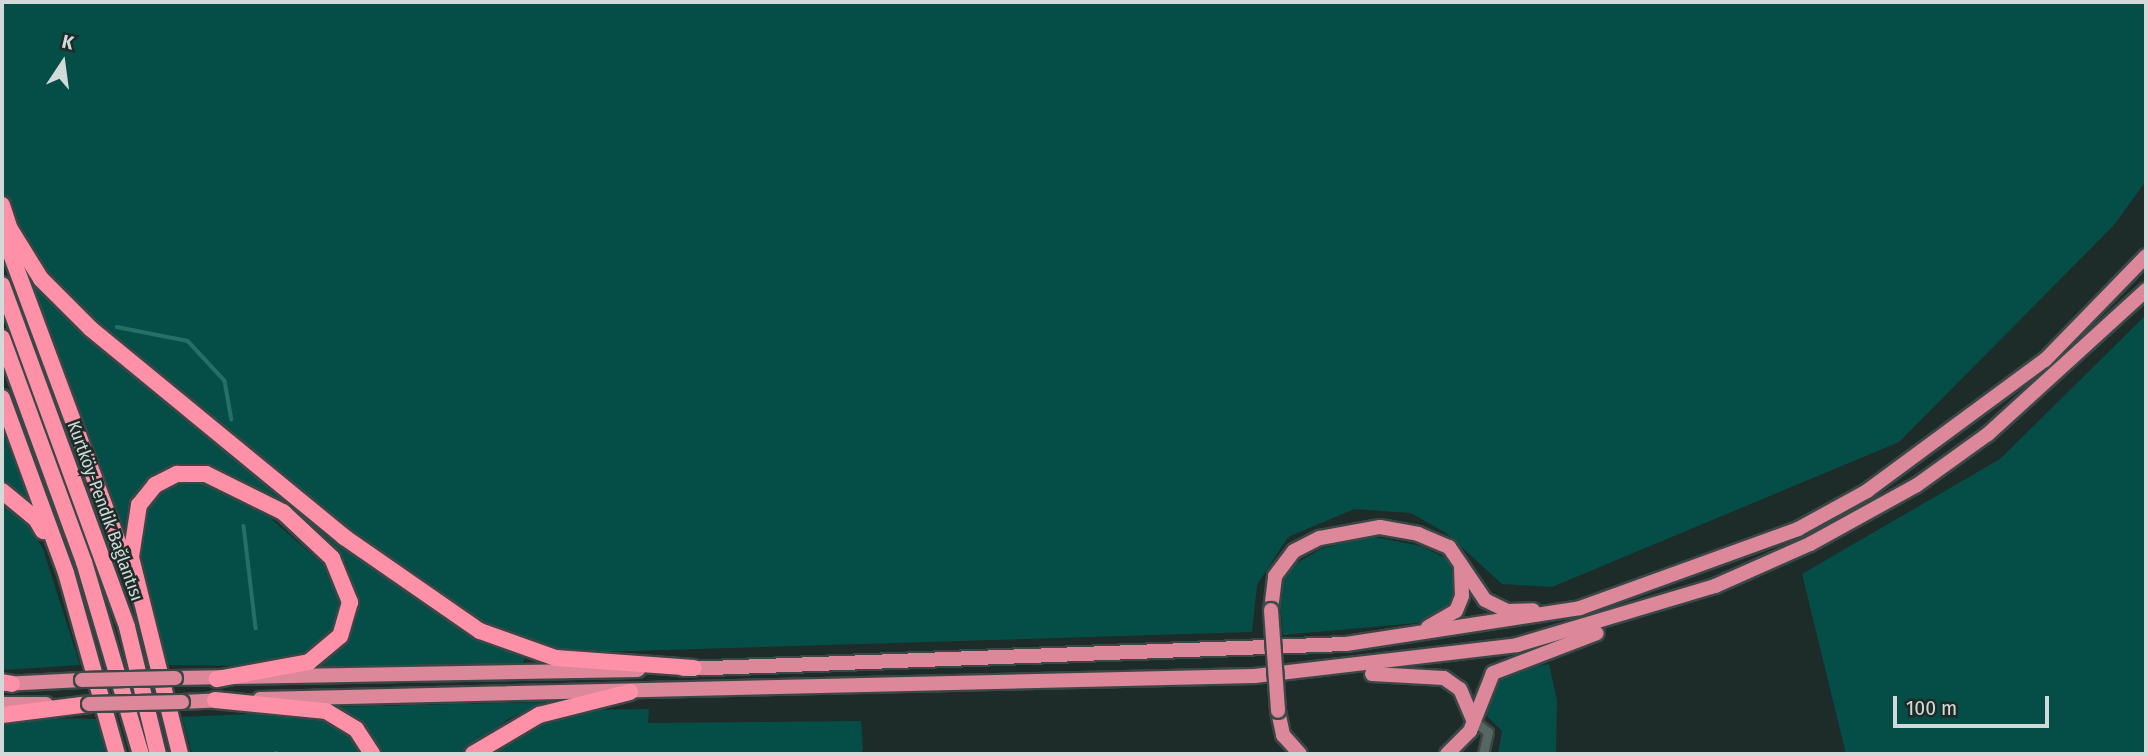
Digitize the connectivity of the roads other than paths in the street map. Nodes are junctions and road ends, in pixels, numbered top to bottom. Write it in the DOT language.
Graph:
graph roads {
  1 [pos="2,205"];
  2 [pos="2,230"];
  3 [pos="2146,256"];
  4 [pos="2,285"];
  5 [pos="2146,290"];
  6 [pos="2,338"];
  7 [pos="2,397"];
  8 [pos="2,491"];
  9 [pos="1460,560"];
  10 [pos="66,573"];
  11 [pos="1715,586"];
  12 [pos="141,606"];
  13 [pos="1580,608"];
  14 [pos="1346,644"];
  15 [pos="694,668"];
  16 [pos="1255,676"];
  17 [pos="217,679"];
  18 [pos="5,683"];
  19 [pos="630,692"];
  20 [pos="215,700"];
  21 [pos="2,704"];
  22 [pos="89,704"];
  23 [pos="2,715"];
  24 [pos="1473,720"];
  25 [pos="117,754"];
  26 [pos="141,754"];
  27 [pos="158,754"];
  28 [pos="180,754"];
  29 [pos="372,754"];
  30 [pos="473,754"];
  31 [pos="1300,754"];
  32 [pos="1447,754"];
  33 [pos="1483,754"];
  1 -- 15 [label="highway"];
  2 -- 12 [label="highway"];
  3 -- 13 [label="highway"];
  4 -- 27 [label="highway, Kurtköy-Pendik Bağlantısı"];
  5 -- 11 [label="highway"];
  6 -- 26 [label="highway, Kurtköy-Pendik Bağlantısı"];
  7 -- 10 [label="highway"];
  8 -- 10 [label="highway"];
  9 -- 13 [label="highway"];
  9 -- 14 [label="highway"];
  9 -- 31 [label="highway, bridge"];
  10 -- 25 [label="highway"];
  11 -- 16 [label="highway"];
  11 -- 24 [label="highway"];
  12 -- 17 [label="highway"];
  12 -- 28 [label="highway"];
  13 -- 14 [label="highway"];
  14 -- 15 [label="highway"];
  15 -- 17 [label="highway"];
  16 -- 19 [label="highway"];
  16 -- 24 [label="highway"];
  17 -- 18 [label="highway, bridge"];
  19 -- 20 [label="highway"];
  19 -- 30 [label="highway"];
  20 -- 22 [label="highway, bridge"];
  20 -- 29 [label="highway"];
  21 -- 22 [label="highway"];
  22 -- 23 [label="highway"];
  24 -- 32 [label="highway"];
  24 -- 33 [label="street"];
}
